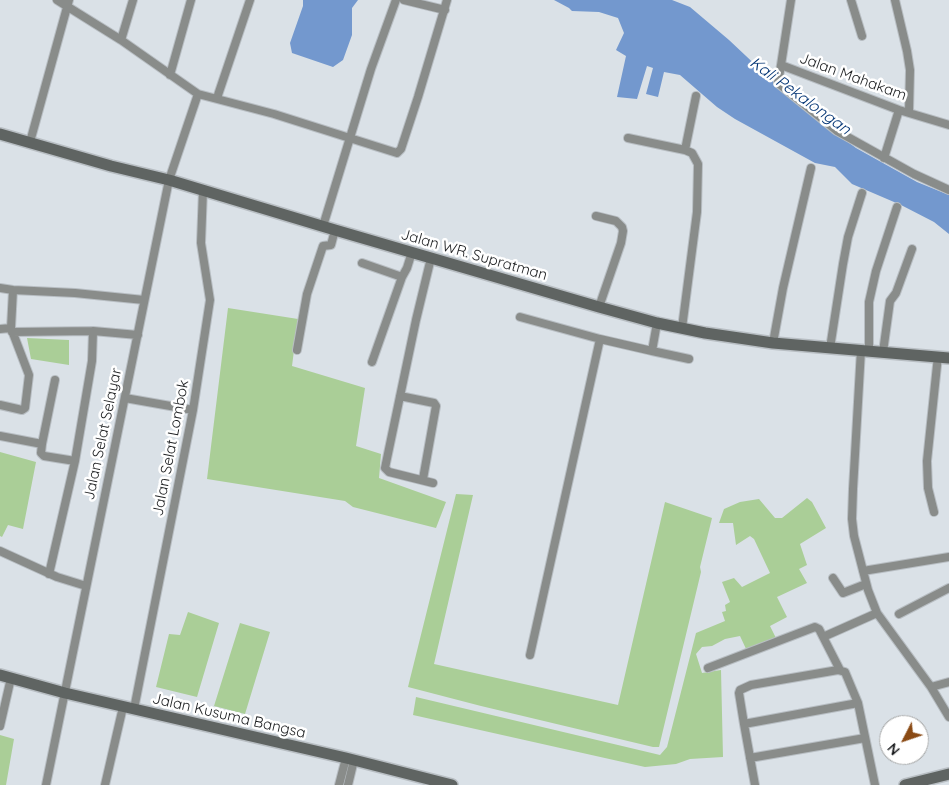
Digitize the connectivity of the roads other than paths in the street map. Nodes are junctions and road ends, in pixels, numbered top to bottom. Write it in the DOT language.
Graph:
graph roads {
  1 [pos="57,0"];
  2 [pos="133,0"];
  3 [pos="191,0"];
  4 [pos="250,0"];
  5 [pos="396,0"];
  6 [pos="404,0"];
  7 [pos="447,0"];
  8 [pos="791,0"];
  9 [pos="851,0"];
  10 [pos="895,0"];
  11 [pos="68,3"];
  12 [pos="445,10"];
  13 [pos="862,36"];
  14 [pos="121,40"];
  15 [pos="781,65"];
  16 [pos="170,75"];
  17 [pos="198,94"];
  18 [pos="696,96"];
  19 [pos="218,98"];
  20 [pos="899,110"];
  21 [pos="909,112"];
  22 [pos="949,125"];
  23 [pos="0,134"];
  24 [pos="628,138"];
  25 [pos="350,139"];
  26 [pos="30,142"];
  27 [pos="686,150"];
  28 [pos="884,158"];
  29 [pos="812,168"];
  30 [pos="169,183"];
  31 [pos="203,190"];
  32 [pos="949,190"];
  33 [pos="862,193"];
  34 [pos="897,207"];
  35 [pos="596,216"];
  36 [pos="323,226"];
  37 [pos="333,238"];
  38 [pos="912,249"];
  39 [pos="411,256"];
  40 [pos="362,263"];
  41 [pos="429,265"];
  42 [pos="402,277"];
  43 [pos="0,288"];
  44 [pos="13,290"];
  45 [pos="144,300"];
  46 [pos="600,307"];
  47 [pos="520,317"];
  48 [pos="657,322"];
  49 [pos="682,328"];
  50 [pos="0,329"];
  51 [pos="12,330"];
  52 [pos="93,331"];
  53 [pos="138,335"];
  54 [pos="600,339"];
  55 [pos="773,344"];
  56 [pos="830,348"];
  57 [pos="297,350"];
  58 [pos="865,350"];
  59 [pos="652,351"];
  60 [pos="882,352"];
  61 [pos="944,357"];
  62 [pos="689,359"];
  63 [pos="372,362"];
  64 [pos="55,380"];
  65 [pos="400,396"];
  66 [pos="124,398"];
  67 [pos="0,405"];
  68 [pos="193,410"];
  69 [pos="0,436"];
  70 [pos="42,444"];
  71 [pos="75,461"];
  72 [pos="423,479"];
  73 [pos="433,483"];
  74 [pos="934,512"];
  75 [pos="0,551"];
  76 [pos="949,557"];
  77 [pos="863,571"];
  78 [pos="49,574"];
  79 [pos="833,578"];
  80 [pos="866,584"];
  81 [pos="86,586"];
  82 [pos="949,588"];
  83 [pos="877,613"];
  84 [pos="899,614"];
  85 [pos="823,637"];
  86 [pos="530,655"];
  87 [pos="708,668"];
  88 [pos="840,670"];
  89 [pos="5,676"];
  90 [pos="949,682"];
  91 [pos="931,687"];
  92 [pos="64,693"];
  93 [pos="858,703"];
  94 [pos="129,708"];
  95 [pos="949,717"];
  96 [pos="744,724"];
  97 [pos="0,726"];
  98 [pos="865,738"];
  99 [pos="750,758"];
  100 [pos="350,759"];
  101 [pos="949,774"];
  102 [pos="46,785"];
  103 [pos="105,785"];
  104 [pos="340,785"];
  105 [pos="348,785"];
  106 [pos="452,785"];
  107 [pos="755,785"];
  108 [pos="875,785"];
  109 [pos="905,785"];
  1 -- 11 [label="street"];
  2 -- 14 [label="street"];
  3 -- 16 [label="street"];
  4 -- 19 [label="street"];
  5 -- 25 [label="street"];
  6 -- 12 [label="street"];
  7 -- 12 [label="street"];
  8 -- 15 [label="street, Jalan Mahakam"];
  9 -- 13 [label="street"];
  10 -- 21 [label="street"];
  11 -- 14 [label="street"];
  11 -- 26 [label="street"];
  12 -- 25 [label="street"];
  14 -- 16 [label="street"];
  15 -- 20 [label="street, Jalan Mahakam"];
  15 -- 28 [label="street"];
  16 -- 17 [label="street"];
  17 -- 19 [label="street"];
  17 -- 30 [label="street, Jalan Selat Selayar"];
  18 -- 27 [label="street"];
  19 -- 25 [label="street"];
  20 -- 21 [label="street, Jalan Mahakam"];
  20 -- 28 [label="street"];
  21 -- 22 [label="street, Jalan Mahakam"];
  23 -- 26 [label="street, Jalan WR. Supratman"];
  24 -- 27 [label="street"];
  25 -- 36 [label="street"];
  26 -- 30 [label="street, Jalan WR. Supratman"];
  27 -- 49 [label="street"];
  28 -- 32 [label="street"];
  29 -- 55 [label="street"];
  30 -- 31 [label="street, Jalan WR. Supratman"];
  30 -- 45 [label="street, Jalan Selat Selayar"];
  31 -- 36 [label="street, Jalan WR. Supratman"];
  31 -- 68 [label="street, Jalan Selat Lombok"];
  33 -- 56 [label="street"];
  34 -- 58 [label="street"];
  35 -- 46 [label="street"];
  36 -- 37 [label="street, Jalan WR. Supratman"];
  37 -- 39 [label="street, Jalan WR. Supratman"];
  37 -- 57 [label="street"];
  38 -- 60 [label="street"];
  39 -- 41 [label="street, Jalan WR. Supratman"];
  39 -- 42 [label="street"];
  40 -- 42 [label="street"];
  41 -- 46 [label="street, Jalan WR. Supratman"];
  41 -- 65 [label="street"];
  42 -- 63 [label="street"];
  43 -- 44 [label="street"];
  44 -- 45 [label="street"];
  44 -- 51 [label="street"];
  45 -- 53 [label="street, Jalan Selat Selayar"];
  46 -- 48 [label="street, Jalan WR. Supratman"];
  47 -- 54 [label="street"];
  48 -- 49 [label="street, Jalan WR. Supratman"];
  48 -- 59 [label="street"];
  49 -- 55 [label="street, Jalan WR. Supratman"];
  50 -- 51 [label="street"];
  51 -- 52 [label="street"];
  51 -- 67 [label="street"];
  52 -- 53 [label="street"];
  52 -- 71 [label="street"];
  53 -- 66 [label="street, Jalan Selat Selayar"];
  54 -- 59 [label="street"];
  54 -- 86 [label="street"];
  55 -- 56 [label="street, Jalan WR. Supratman"];
  56 -- 58 [label="street, Jalan WR. Supratman"];
  58 -- 60 [label="street, Jalan WR. Supratman"];
  58 -- 77 [label="street"];
  59 -- 62 [label="street"];
  60 -- 61 [label="street, Jalan WR. Supratman"];
  61 -- 74 [label="street"];
  64 -- 70 [label="street"];
  65 -- 72 [label="street"];
  65 -- 72 [label="street"];
  66 -- 68 [label="street"];
  66 -- 81 [label="street, Jalan Selat Selayar"];
  68 -- 94 [label="street, Jalan Selat Lombok"];
  69 -- 70 [label="street"];
  70 -- 71 [label="street"];
  71 -- 78 [label="street"];
  72 -- 73 [label="street"];
  75 -- 78 [label="street"];
  76 -- 77 [label="street"];
  77 -- 80 [label="street"];
  78 -- 81 [label="street"];
  79 -- 80 [label="street"];
  80 -- 83 [label="street"];
  81 -- 92 [label="street, Jalan Selat Selayar"];
  82 -- 84 [label="street"];
  83 -- 85 [label="street"];
  83 -- 91 [label="street"];
  85 -- 87 [label="street"];
  85 -- 88 [label="street"];
  88 -- 93 [label="street"];
  88 -- 96 [label="street"];
  89 -- 92 [label="street, Jalan Kusuma Bangsa"];
  89 -- 97 [label="street"];
  90 -- 91 [label="street"];
  91 -- 95 [label="street"];
  92 -- 94 [label="street, Jalan Kusuma Bangsa"];
  92 -- 102 [label="street, Jalan Selat Selayar"];
  93 -- 96 [label="street"];
  93 -- 98 [label="street"];
  94 -- 100 [label="street, Jalan Kusuma Bangsa"];
  94 -- 103 [label="street, Jalan Selat Lombok"];
  96 -- 99 [label="street"];
  98 -- 99 [label="street"];
  98 -- 108 [label="street"];
  99 -- 107 [label="street"];
  100 -- 104 [label="street"];
  100 -- 105 [label="street"];
  100 -- 106 [label="street, Jalan Kusuma Bangsa"];
  101 -- 109 [label="street"];
}
